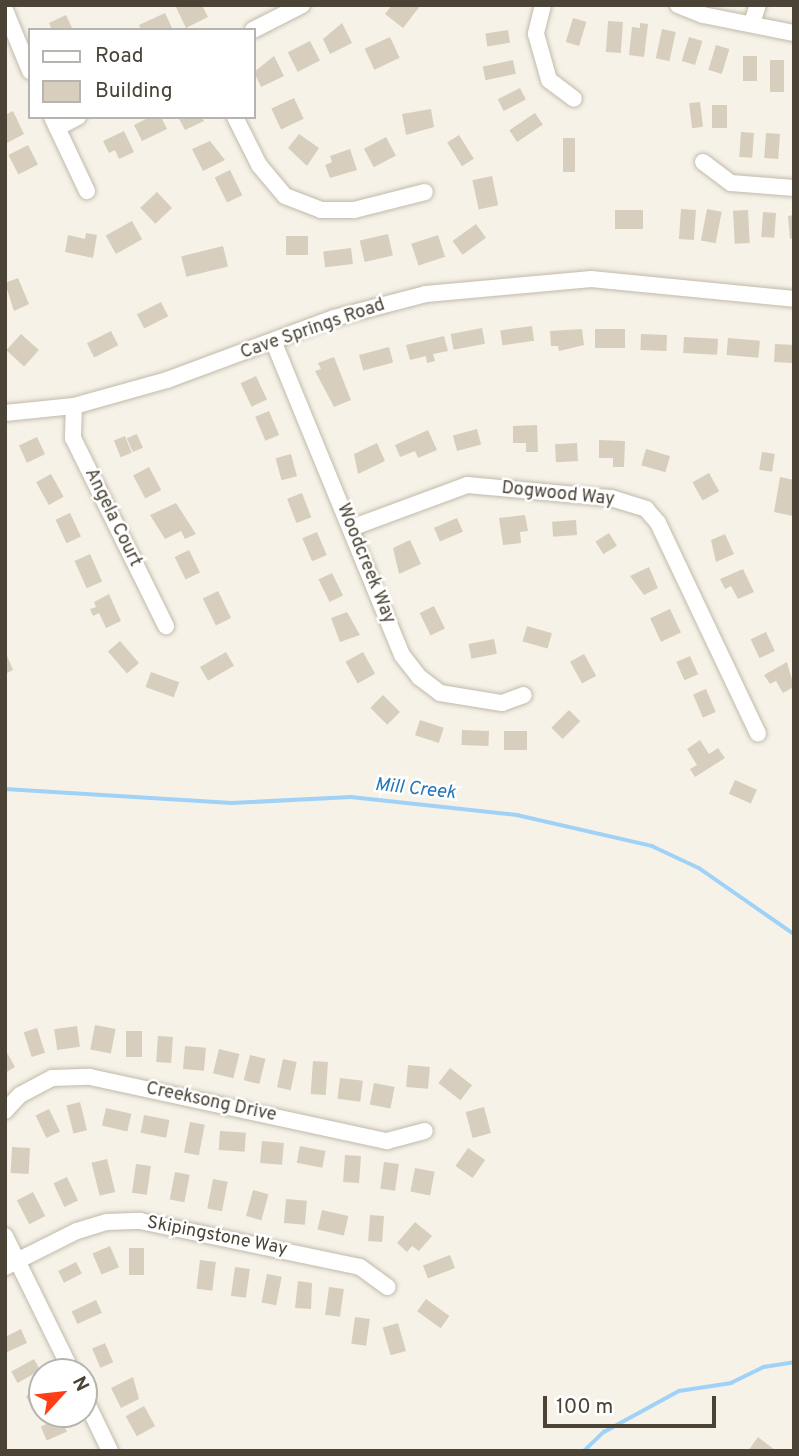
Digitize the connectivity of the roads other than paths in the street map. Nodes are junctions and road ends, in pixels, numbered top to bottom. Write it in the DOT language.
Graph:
graph roads {
  1 [pos="302,5"];
  2 [pos="543,5"];
  3 [pos="678,5"];
  4 [pos="758,5"];
  5 [pos="5,10"];
  6 [pos="752,23"];
  7 [pos="256,28"];
  8 [pos="794,33"];
  9 [pos="28,66"];
  10 [pos="574,100"];
  11 [pos="236,119"];
  12 [pos="54,123"];
  13 [pos="703,162"];
  14 [pos="794,188"];
  15 [pos="87,191"];
  16 [pos="425,192"];
  17 [pos="794,299"];
  18 [pos="274,343"];
  19 [pos="74,406"];
  20 [pos="5,412"];
  21 [pos="351,528"];
  22 [pos="166,626"];
  23 [pos="524,695"];
  24 [pos="758,734"];
  25 [pos="5,1111"];
  26 [pos="425,1131"];
  27 [pos="5,1236"];
  28 [pos="11,1264"];
  29 [pos="388,1287"];
  30 [pos="64,1358"];
  31 [pos="98,1426"];
  32 [pos="110,1451"];
  1 -- 7 [label="street"];
  2 -- 10 [label="street"];
  3 -- 6 [label="street"];
  4 -- 6 [label="street"];
  5 -- 9 [label="street"];
  6 -- 8 [label="street"];
  11 -- 16 [label="street"];
  12 -- 15 [label="street"];
  13 -- 14 [label="street"];
  17 -- 18 [label="street, Cave Springs Road"];
  18 -- 19 [label="street, Cave Springs Road"];
  18 -- 21 [label="street, Woodcreek Way"];
  19 -- 20 [label="street, Cave Springs Road"];
  19 -- 22 [label="street, Angela Court"];
  21 -- 23 [label="street, Woodcreek Way"];
  21 -- 24 [label="street, Dogwood Way"];
  25 -- 26 [label="street, Creeksong Drive"];
  27 -- 28 [label="street"];
  28 -- 29 [label="street, Skipingstone Way"];
  28 -- 30 [label="street"];
  31 -- 32 [label="street"];
}
